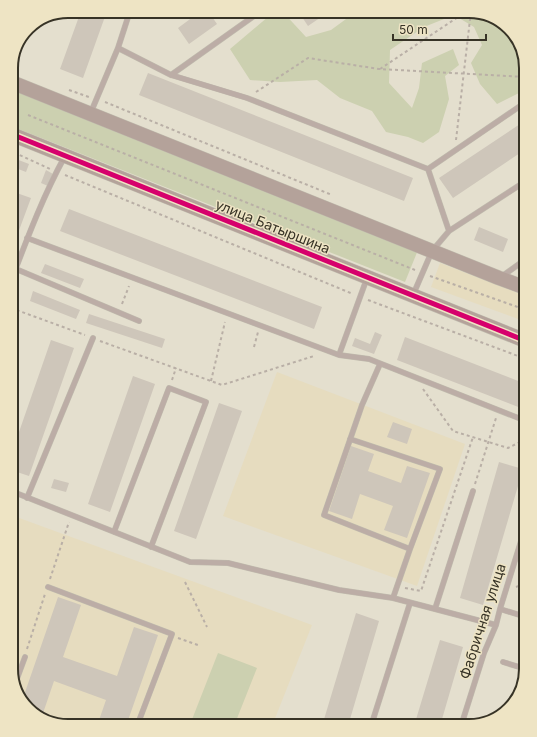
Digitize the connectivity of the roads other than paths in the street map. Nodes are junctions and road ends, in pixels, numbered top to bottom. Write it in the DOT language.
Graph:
graph roads {
  1 [pos="128,18"];
  2 [pos="251,18"];
  3 [pos="118,48"];
  4 [pos="171,75"];
  5 [pos="18,85"];
  6 [pos="519,107"];
  7 [pos="91,113"];
  8 [pos="18,137"];
  9 [pos="65,155"];
  10 [pos="428,169"];
  11 [pos="519,186"];
  12 [pos="449,231"];
  13 [pos="27,238"];
  14 [pos="432,251"];
  15 [pos="18,263"];
  16 [pos="519,265"];
  17 [pos="18,269"];
  18 [pos="368,277"];
  19 [pos="499,278"];
  20 [pos="519,285"];
  21 [pos="413,295"];
  22 [pos="139,321"];
  23 [pos="93,338"];
  24 [pos="519,338"];
  25 [pos="339,355"];
  26 [pos="380,364"];
  27 [pos="519,418"];
  28 [pos="350,439"];
  29 [pos="473,491"];
  30 [pos="18,494"];
  31 [pos="27,498"];
  32 [pos="114,532"];
  33 [pos="151,547"];
  34 [pos="519,548"];
  35 [pos="410,549"];
  36 [pos="48,587"];
  37 [pos="392,598"];
  38 [pos="410,603"];
  39 [pos="435,609"];
  40 [pos="500,609"];
  41 [pos="519,615"];
  42 [pos="496,625"];
  43 [pos="25,657"];
  44 [pos="503,662"];
  45 [pos="519,667"];
  46 [pos="18,676"];
  47 [pos="140,719"];
  48 [pos="372,719"];
  49 [pos="463,719"];
  1 -- 3 [label="lane"];
  2 -- 4 [label="lane"];
  3 -- 4 [label="lane"];
  3 -- 7 [label="lane"];
  4 -- 10 [label="lane"];
  5 -- 7 [label="street"];
  6 -- 10 [label="lane"];
  7 -- 14 [label="street"];
  8 -- 9 [label="street, улица Батыршина"];
  9 -- 13 [label="lane"];
  9 -- 18 [label="street, улица Батыршина"];
  10 -- 12 [label="lane"];
  11 -- 12 [label="lane"];
  12 -- 14 [label="lane"];
  13 -- 15 [label="lane"];
  13 -- 25 [label="lane"];
  14 -- 19 [label="street"];
  14 -- 21 [label="lane"];
  16 -- 19 [label="lane"];
  17 -- 22 [label="lane"];
  18 -- 21 [label="street, улица Батыршина"];
  18 -- 25 [label="lane"];
  19 -- 20 [label="street"];
  21 -- 24 [label="street, улица Батыршина"];
  23 -- 31 [label="lane"];
  25 -- 26 [label="lane"];
  26 -- 27 [label="lane"];
  26 -- 28 [label="lane"];
  28 -- 35 [label="lane"];
  28 -- 35 [label="lane"];
  29 -- 39 [label="lane"];
  30 -- 31 [label="lane"];
  31 -- 32 [label="lane"];
  32 -- 33 [label="lane"];
  32 -- 33 [label="lane"];
  33 -- 37 [label="lane"];
  34 -- 40 [label="lane, Фабричная улица"];
  35 -- 37 [label="lane"];
  36 -- 47 [label="lane"];
  37 -- 38 [label="lane"];
  38 -- 39 [label="lane"];
  38 -- 48 [label="lane"];
  39 -- 42 [label="lane"];
  40 -- 41 [label="lane"];
  40 -- 42 [label="lane, Фабричная улица"];
  42 -- 49 [label="lane, Фабричная улица"];
  43 -- 46 [label="lane"];
  44 -- 45 [label="lane"];
}
